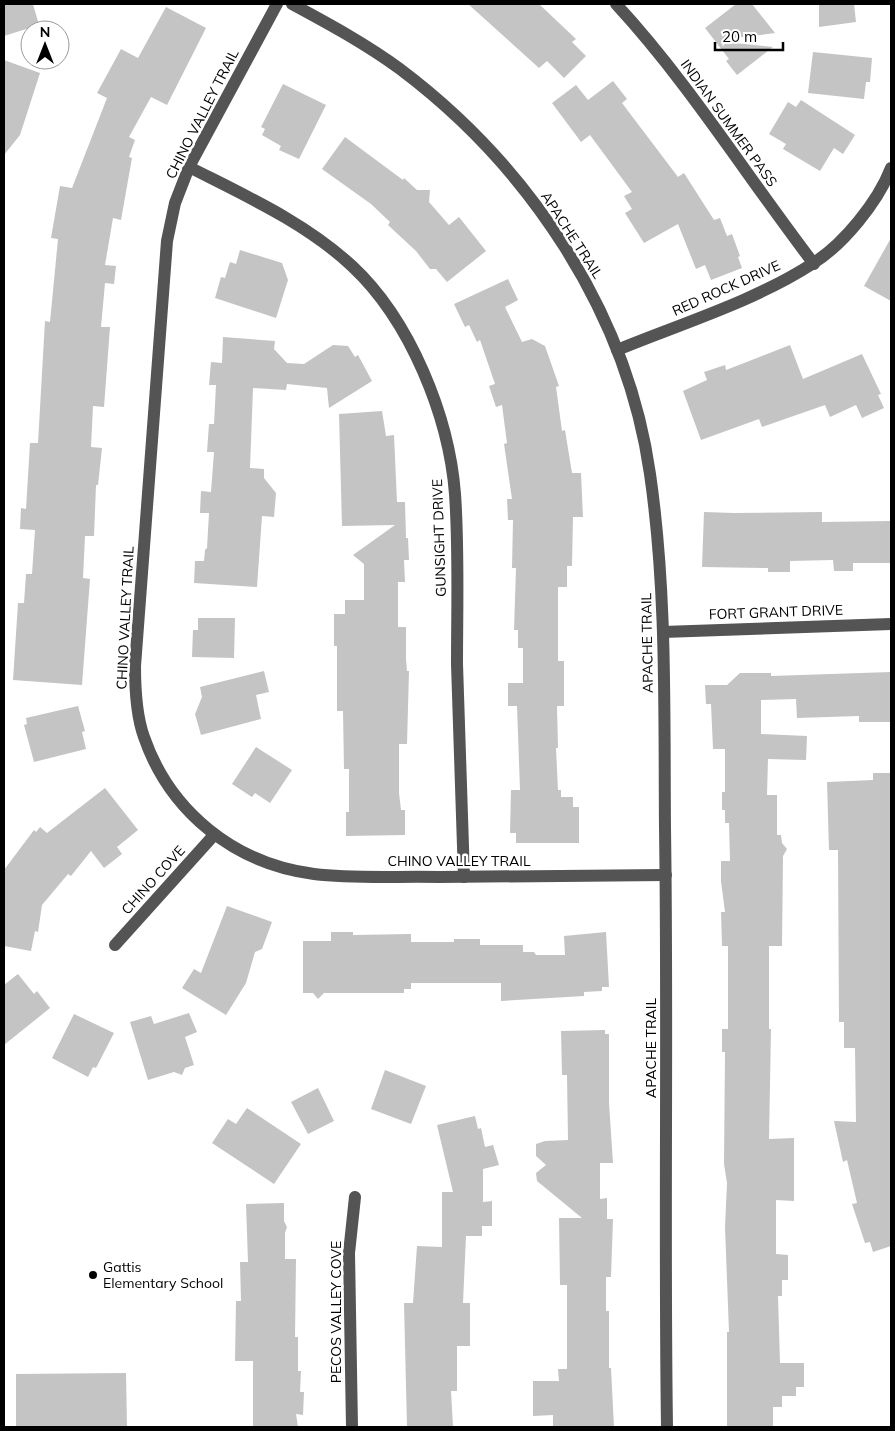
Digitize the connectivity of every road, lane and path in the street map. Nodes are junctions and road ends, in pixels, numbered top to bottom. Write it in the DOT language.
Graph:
graph roads {
  1 [pos="277,4"];
  2 [pos="292,4"];
  3 [pos="616,4"];
  4 [pos="189,167"];
  5 [pos="890,177"];
  6 [pos="814,264"];
  7 [pos="617,350"];
  8 [pos="891,624"];
  9 [pos="662,632"];
  10 [pos="214,835"];
  11 [pos="666,875"];
  12 [pos="464,877"];
  13 [pos="115,945"];
  14 [pos="355,1197"];
  15 [pos="352,1427"];
  16 [pos="667,1427"];
  1 -- 4 [label="street, CHINO VALLEY TRAIL"];
  2 -- 7 [label="street, APACHE TRAIL"];
  3 -- 6 [label="street, INDIAN SUMMER PASS"];
  4 -- 10 [label="street, CHINO VALLEY TRAIL"];
  4 -- 12 [label="street, GUNSIGHT DRIVE"];
  5 -- 6 [label="street, RED ROCK DRIVE"];
  6 -- 7 [label="street, RED ROCK DRIVE"];
  7 -- 9 [label="street, APACHE TRAIL"];
  8 -- 9 [label="street, FORT GRANT DRIVE"];
  9 -- 11 [label="street, APACHE TRAIL"];
  10 -- 12 [label="street, CHINO VALLEY TRAIL"];
  10 -- 13 [label="street, CHINO COVE"];
  11 -- 12 [label="street, CHINO VALLEY TRAIL"];
  11 -- 16 [label="street, APACHE TRAIL"];
  14 -- 15 [label="street, PECOS VALLEY COVE"];
}
